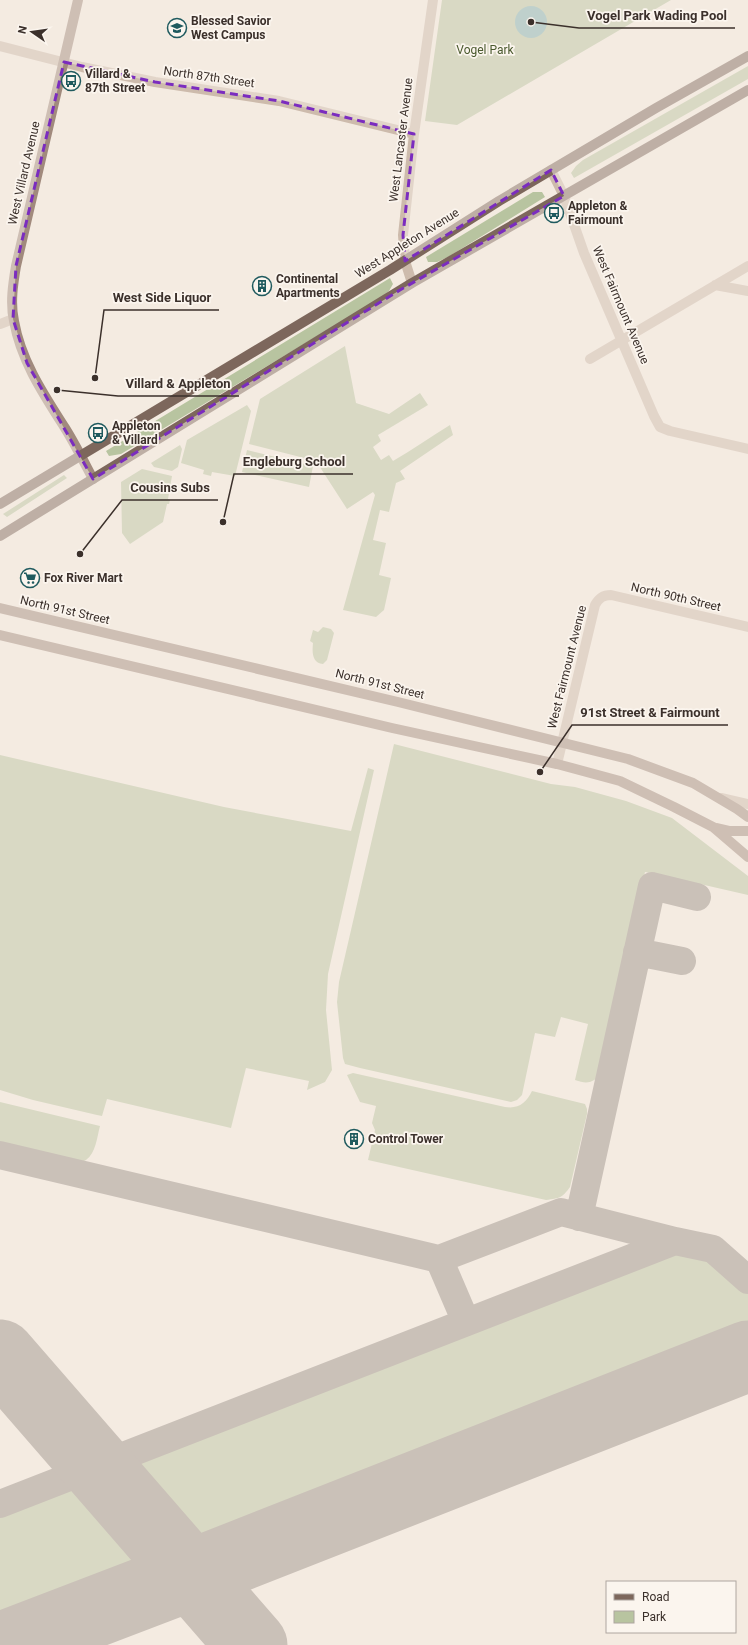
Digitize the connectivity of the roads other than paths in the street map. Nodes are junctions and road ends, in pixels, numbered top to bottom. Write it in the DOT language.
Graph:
graph roads {
  1 [pos="78,0"];
  2 [pos="433,0"];
  3 [pos="0,46"];
  4 [pos="748,56"];
  5 [pos="64,62"];
  6 [pos="748,90"];
  7 [pos="414,134"];
  8 [pos="551,170"];
  9 [pos="564,196"];
  10 [pos="405,260"];
  11 [pos="748,266"];
  12 [pos="412,283"];
  13 [pos="715,285"];
  14 [pos="748,291"];
  15 [pos="13,319"];
  16 [pos="0,324"];
  17 [pos="622,340"];
  18 [pos="590,359"];
  19 [pos="748,449"];
  20 [pos="80,456"];
  21 [pos="93,479"];
  22 [pos="0,504"];
  23 [pos="1,533"];
  24 [pos="598,599"];
  25 [pos="0,608"];
  26 [pos="748,627"];
  27 [pos="0,635"];
  28 [pos="562,743"];
  29 [pos="557,764"];
  30 [pos="716,797"];
  31 [pos="748,804"];
  32 [pos="748,817"];
  33 [pos="713,827"];
  34 [pos="748,831"];
  35 [pos="748,856"];
  1 -- 5 [label="main road, West Villard Avenue"];
  2 -- 7 [label="street, West Lancaster Avenue"];
  3 -- 5 [label="street, North 87th Street"];
  4 -- 8 [label="main road, West Appleton Avenue"];
  5 -- 7 [label="street, North 87th Street"];
  5 -- 15 [label="main road, West Villard Avenue"];
  6 -- 9 [label="main road"];
  7 -- 10 [label="street, West Lancaster Avenue"];
  8 -- 9 [label="street, West Fairmount Avenue"];
  8 -- 10 [label="main road, West Appleton Avenue"];
  9 -- 12 [label="main road"];
  9 -- 17 [label="street, West Fairmount Avenue"];
  10 -- 12 [label="street, West Lancaster Avenue"];
  10 -- 20 [label="main road, West Appleton Avenue"];
  11 -- 13 [label="street"];
  12 -- 21 [label="main road"];
  13 -- 14 [label="street"];
  13 -- 17 [label="street"];
  15 -- 16 [label="street"];
  15 -- 20 [label="main road, West Villard Avenue"];
  17 -- 18 [label="street"];
  17 -- 19 [label="street, West Fairmount Avenue"];
  20 -- 21 [label="main road, West Villard Avenue"];
  20 -- 22 [label="main road, West Appleton Avenue"];
  21 -- 23 [label="main road"];
  24 -- 26 [label="street, North 90th Street"];
  24 -- 28 [label="street, West Fairmount Avenue"];
  25 -- 28 [label="main road, North 91st Street"];
  27 -- 29 [label="main road"];
  28 -- 29 [label="street, West Fairmount Avenue"];
  28 -- 30 [label="main road, North 91st Street"];
  29 -- 33 [label="main road"];
  30 -- 31 [label="street, North 91st Street"];
  30 -- 32 [label="main road"];
  33 -- 34 [label="main road"];
  33 -- 35 [label="main road"];
}
